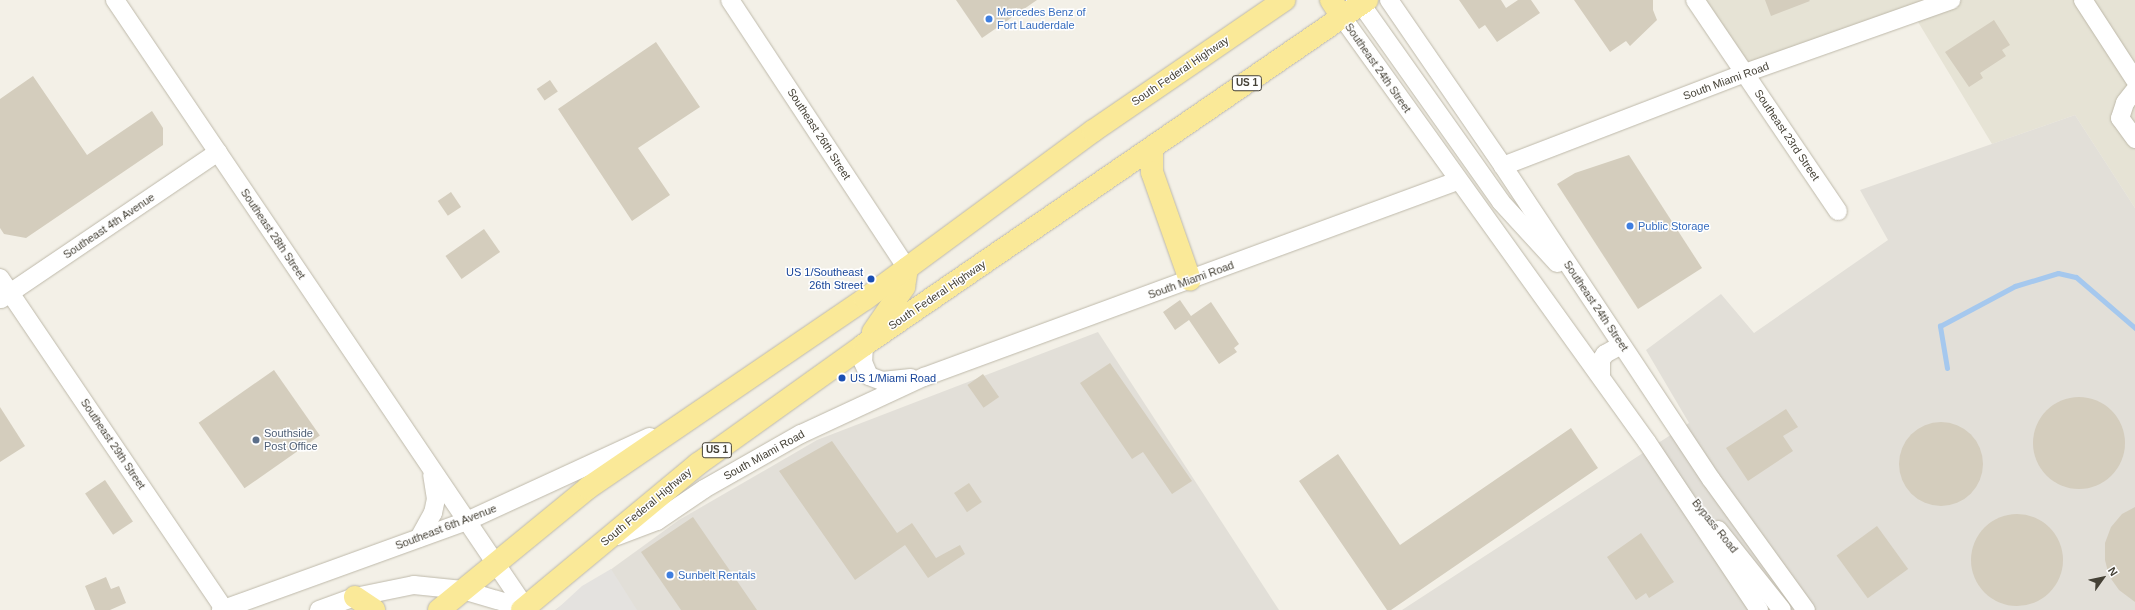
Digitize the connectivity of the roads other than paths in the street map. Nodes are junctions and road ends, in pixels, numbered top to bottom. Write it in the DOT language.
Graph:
graph roads {
  1 [pos="115,0"];
  2 [pos="730,0"];
  3 [pos="1284,0"];
  4 [pos="1389,0"];
  5 [pos="1695,0"];
  6 [pos="1951,0"];
  7 [pos="2082,0"];
  8 [pos="1351,4"];
  9 [pos="1745,73"];
  10 [pos="2135,80"];
  11 [pos="2135,90"];
  12 [pos="2135,139"];
  13 [pos="1152,149"];
  14 [pos="218,152"];
  15 [pos="1503,166"];
  16 [pos="1458,181"];
  17 [pos="1838,211"];
  18 [pos="907,268"];
  19 [pos="0,278"];
  20 [pos="1190,280"];
  21 [pos="5,296"];
  22 [pos="1595,305"];
  23 [pos="1621,344"];
  24 [pos="864,345"];
  25 [pos="924,377"];
  26 [pos="1601,377"];
  27 [pos="687,420"];
  28 [pos="1647,442"];
  29 [pos="430,468"];
  30 [pos="1711,480"];
  31 [pos="467,521"];
  32 [pos="419,538"];
  33 [pos="608,539"];
  34 [pos="494,564"];
  35 [pos="463,590"];
  36 [pos="355,597"];
  37 [pos="524,609"];
  38 [pos="223,610"];
  39 [pos="319,610"];
  40 [pos="374,610"];
  41 [pos="440,610"];
  42 [pos="1758,610"];
  43 [pos="1783,610"];
  44 [pos="1806,610"];
  1 -- 14 [label="street, Southeast 28th Street"];
  2 -- 18 [label="street, Southeast 26th Street"];
  3 -- 18 [label="main road, South Federal Highway"];
  4 -- 15 [label="street, Southeast 24th Street"];
  5 -- 9 [label="street, Southeast 23rd Street"];
  6 -- 9 [label="street, South Miami Road"];
  7 -- 10 [label="street"];
  8 -- 13 [label="main road, South Federal Highway / US 1"];
  8 -- 16 [label="street, Southeast 24th Street"];
  8 -- 22 [label="street"];
  9 -- 15 [label="street, South Miami Road"];
  9 -- 17 [label="street, Southeast 23rd Street"];
  11 -- 12 [label="street"];
  13 -- 20 [label="main road"];
  13 -- 24 [label="main road, South Federal Highway / US 1"];
  14 -- 21 [label="street, Southeast 4th Avenue"];
  14 -- 29 [label="street, Southeast 28th Street"];
  15 -- 22 [label="street, Southeast 24th Street"];
  16 -- 20 [label="street, South Miami Road"];
  16 -- 26 [label="street, Southeast 24th Street"];
  18 -- 24 [label="main road"];
  18 -- 27 [label="main road, South Federal Highway"];
  19 -- 21 [label="street, Southeast 29th Street"];
  20 -- 25 [label="street, South Miami Road"];
  21 -- 38 [label="street, Southeast 29th Street"];
  22 -- 23 [label="street, Southeast 24th Street"];
  23 -- 26 [label="street"];
  23 -- 30 [label="street, Southeast 24th Street"];
  24 -- 25 [label="street, South Miami Road"];
  24 -- 33 [label="main road, South Federal Highway / US 1"];
  25 -- 33 [label="street, South Miami Road"];
  26 -- 28 [label="street, Southeast 24th Street"];
  27 -- 31 [label="street, Southeast 6th Avenue"];
  27 -- 34 [label="main road, South Federal Highway"];
  28 -- 42 [label="street, Southeast 24th Street"];
  28 -- 43 [label="street, Bypass Road"];
  29 -- 31 [label="street, Southeast 28th Street"];
  29 -- 32 [label="street, Southeast 28th Street"];
  30 -- 43 [label="street, Bypass Road"];
  30 -- 44 [label="street, Southeast 24th Street"];
  31 -- 32 [label="street, Southeast 6th Avenue"];
  31 -- 34 [label="street, Southeast 28th Street"];
  32 -- 38 [label="street, Southeast 6th Avenue"];
  33 -- 37 [label="main road, South Federal Highway / US 1"];
  34 -- 35 [label="main road, South Federal Highway"];
  34 -- 37 [label="street, Southeast 28th Street"];
  35 -- 36 [label="street"];
  35 -- 37 [label="street"];
  35 -- 41 [label="main road, South Federal Highway"];
  36 -- 39 [label="street"];
  36 -- 40 [label="main road"];
}
